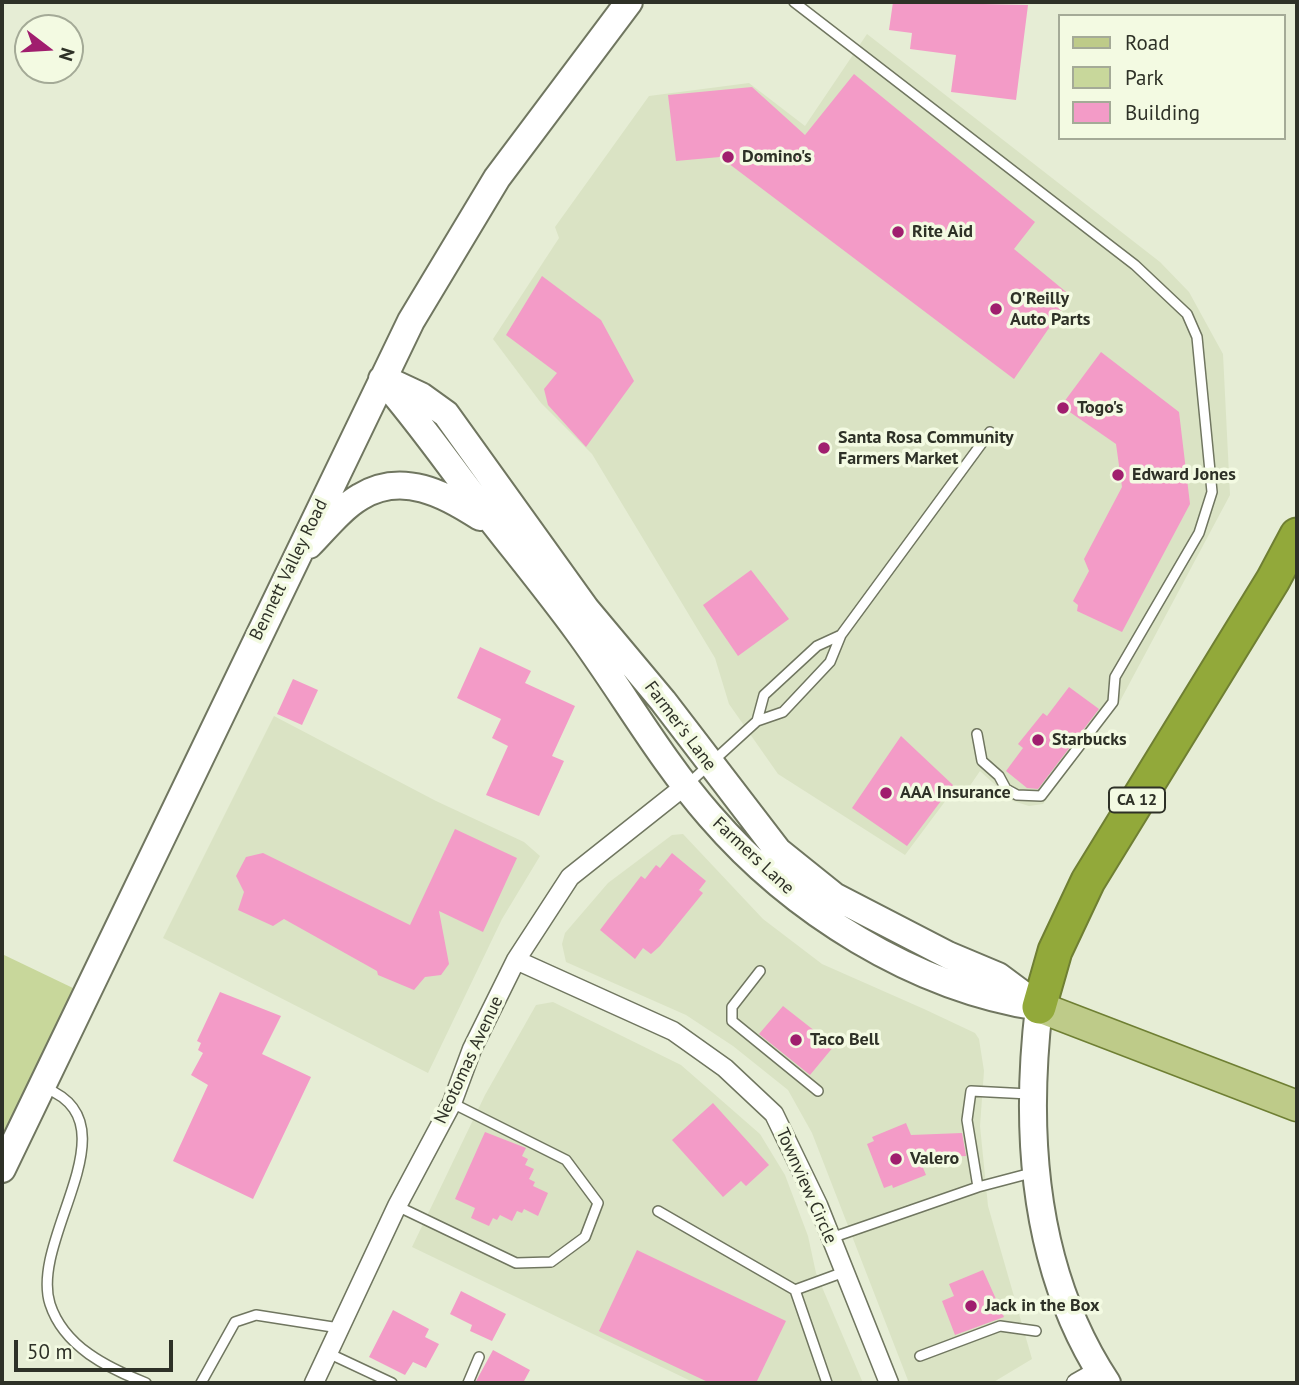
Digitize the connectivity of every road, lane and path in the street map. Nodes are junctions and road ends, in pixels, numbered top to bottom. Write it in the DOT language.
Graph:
graph roads {
  1 [pos="629,2"];
  2 [pos="794,2"];
  3 [pos="382,379"];
  4 [pos="990,432"];
  5 [pos="497,528"];
  6 [pos="1297,535"];
  7 [pos="293,561"];
  8 [pos="841,635"];
  9 [pos="757,721"];
  10 [pos="977,734"];
  11 [pos="710,764"];
  12 [pos="687,785"];
  13 [pos="516,960"];
  14 [pos="760,971"];
  15 [pos="1039,1007"];
  16 [pos="42,1086"];
  17 [pos="818,1091"];
  18 [pos="1032,1094"];
  19 [pos="452,1103"];
  20 [pos="1297,1106"];
  21 [pos="2,1169"];
  22 [pos="1035,1172"];
  23 [pos="978,1188"];
  24 [pos="397,1206"];
  25 [pos="658,1211"];
  26 [pos="831,1238"];
  27 [pos="844,1272"];
  28 [pos="795,1290"];
  29 [pos="339,1328"];
  30 [pos="1035,1331"];
  31 [pos="328,1353"];
  32 [pos="920,1356"];
  33 [pos="479,1357"];
  34 [pos="1094,1379"];
  35 [pos="146,1383"];
  36 [pos="201,1383"];
  37 [pos="314,1383"];
  38 [pos="393,1383"];
  39 [pos="467,1383"];
  40 [pos="827,1383"];
  41 [pos="889,1383"];
  1 -- 3 [label="street, Bennett Valley Road"];
  2 -- 10 [label="lane"];
  3 -- 5 [label="street, Farmers Lane"];
  3 -- 7 [label="street, Bennett Valley Road"];
  3 -- 11 [label="street, Farmer's Lane"];
  4 -- 8 [label="lane"];
  5 -- 7 [label="street"];
  5 -- 12 [label="street, Farmers Lane"];
  6 -- 15 [label="highway, CA 12"];
  7 -- 16 [label="street, Bennett Valley Road"];
  8 -- 9 [label="lane"];
  8 -- 9 [label="lane"];
  9 -- 11 [label="lane"];
  11 -- 12 [label="lane"];
  11 -- 15 [label="street, Farmer's Lane"];
  12 -- 13 [label="street, Neotomas Avenue"];
  12 -- 15 [label="street, Farmers Lane"];
  13 -- 19 [label="street, Neotomas Avenue"];
  13 -- 26 [label="street, Townview Circle"];
  14 -- 17 [label="lane"];
  15 -- 18 [label="street"];
  15 -- 20 [label="main road, Farmers Lane"];
  16 -- 21 [label="street, Bennett Valley Road"];
  16 -- 35 [label="lane"];
  18 -- 22 [label="street"];
  18 -- 23 [label="lane"];
  19 -- 24 [label="street, Neotomas Avenue"];
  19 -- 24 [label="lane"];
  22 -- 23 [label="lane"];
  22 -- 34 [label="street"];
  23 -- 26 [label="lane"];
  24 -- 29 [label="street, Neotomas Avenue"];
  25 -- 28 [label="lane"];
  26 -- 27 [label="street, Townview Circle"];
  27 -- 28 [label="lane"];
  27 -- 41 [label="street, Townview Circle"];
  28 -- 40 [label="lane"];
  29 -- 31 [label="street, Neotomas Avenue"];
  29 -- 36 [label="lane"];
  30 -- 32 [label="lane"];
  31 -- 37 [label="street, Neotomas Avenue"];
  31 -- 38 [label="lane"];
  33 -- 39 [label="lane"];
}
